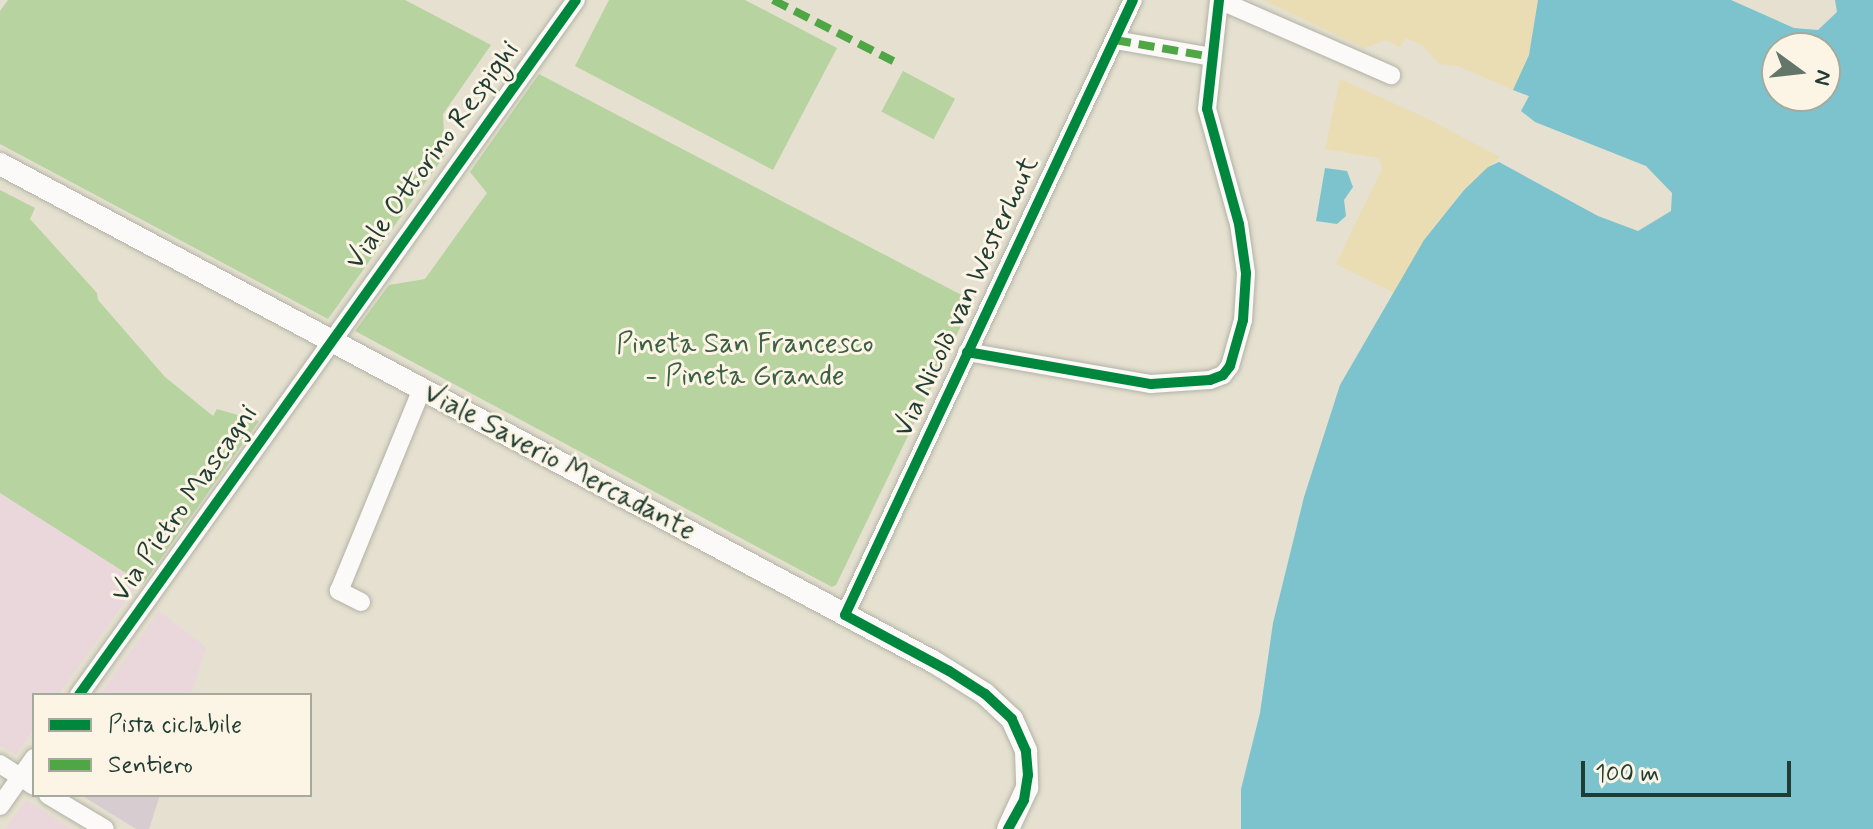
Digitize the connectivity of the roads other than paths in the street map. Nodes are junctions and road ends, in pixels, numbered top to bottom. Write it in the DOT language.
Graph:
graph roads {
  1 [pos="576,0"];
  2 [pos="1133,0"];
  3 [pos="1219,0"];
  4 [pos="1115,40"];
  5 [pos="1212,57"];
  6 [pos="1391,75"];
  7 [pos="0,164"];
  8 [pos="331,340"];
  9 [pos="967,352"];
  10 [pos="422,389"];
  11 [pos="361,602"];
  12 [pos="845,615"];
  13 [pos="80,693"];
  14 [pos="0,764"];
  15 [pos="27,782"];
  16 [pos="51,797"];
  17 [pos="0,806"];
  18 [pos="1010,826"];
  19 [pos="105,829"];
  1 -- 8 [label="street, Viale Ottorino Respighi"];
  2 -- 4 [label="street, Via Nicolò van Westerhout"];
  3 -- 5 [label="street"];
  3 -- 6 [label="street"];
  4 -- 5 [label="street"];
  4 -- 9 [label="street, Via Nicolò van Westerhout"];
  5 -- 9 [label="street"];
  7 -- 8 [label="main road, Viale Saverio Mercadante"];
  8 -- 10 [label="main road, Viale Saverio Mercadante"];
  8 -- 13 [label="street, Via Pietro Mascagni"];
  9 -- 12 [label="street, Via Nicolò van Westerhout"];
  10 -- 11 [label="street"];
  10 -- 12 [label="main road, Viale Saverio Mercadante"];
  12 -- 18 [label="main road, Viale Saverio Mercadante"];
  14 -- 15 [label="street"];
  15 -- 17 [label="street"];
  16 -- 19 [label="street"];
}
